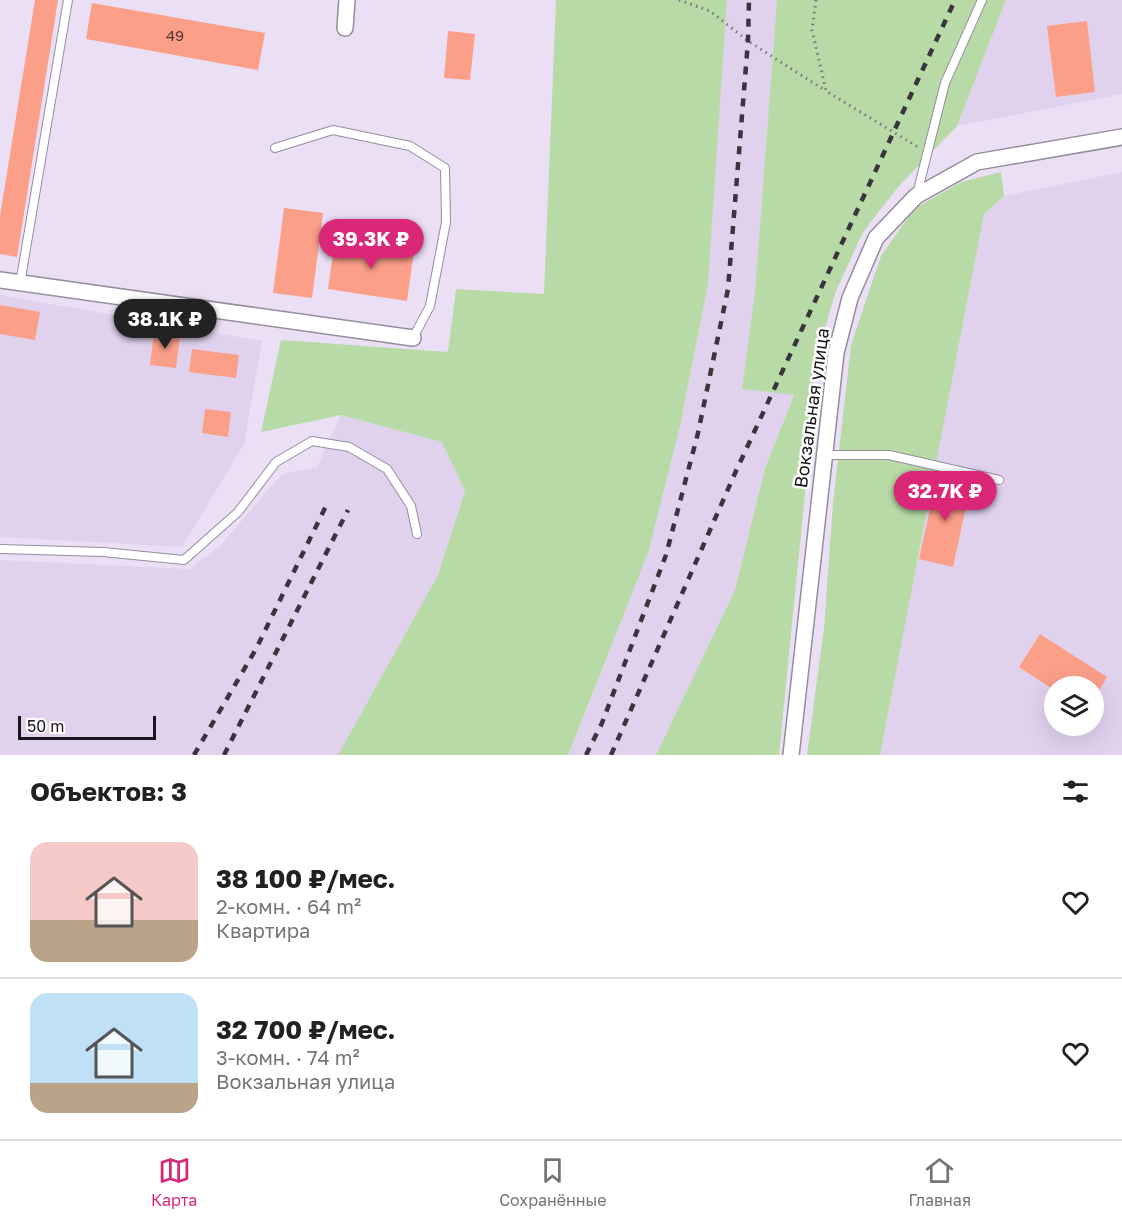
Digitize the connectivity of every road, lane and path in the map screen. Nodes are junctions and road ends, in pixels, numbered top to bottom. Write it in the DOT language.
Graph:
graph roads {
  1 [pos="68,0"];
  2 [pos="347,0"];
  3 [pos="679,0"];
  4 [pos="816,0"];
  5 [pos="982,0"];
  6 [pos="345,28"];
  7 [pos="826,91"];
  8 [pos="1122,137"];
  9 [pos="275,148"];
  10 [pos="927,153"];
  11 [pos="916,196"];
  12 [pos="0,280"];
  13 [pos="20,284"];
  14 [pos="413,338"];
  15 [pos="824,455"];
  16 [pos="999,480"];
  17 [pos="417,534"];
  18 [pos="0,549"];
  19 [pos="791,755"];
  1 -- 13 [label="lane"];
  2 -- 6 [label="street"];
  3 -- 7 [label="path"];
  4 -- 7 [label="path"];
  5 -- 10 [label="lane"];
  7 -- 10 [label="path"];
  8 -- 11 [label="street, Вокзальная улица"];
  9 -- 14 [label="lane"];
  10 -- 11 [label="lane"];
  11 -- 15 [label="street, Вокзальная улица"];
  12 -- 13 [label="street"];
  13 -- 14 [label="street"];
  15 -- 16 [label="lane"];
  15 -- 19 [label="street, Вокзальная улица"];
  17 -- 18 [label="lane"];
}
